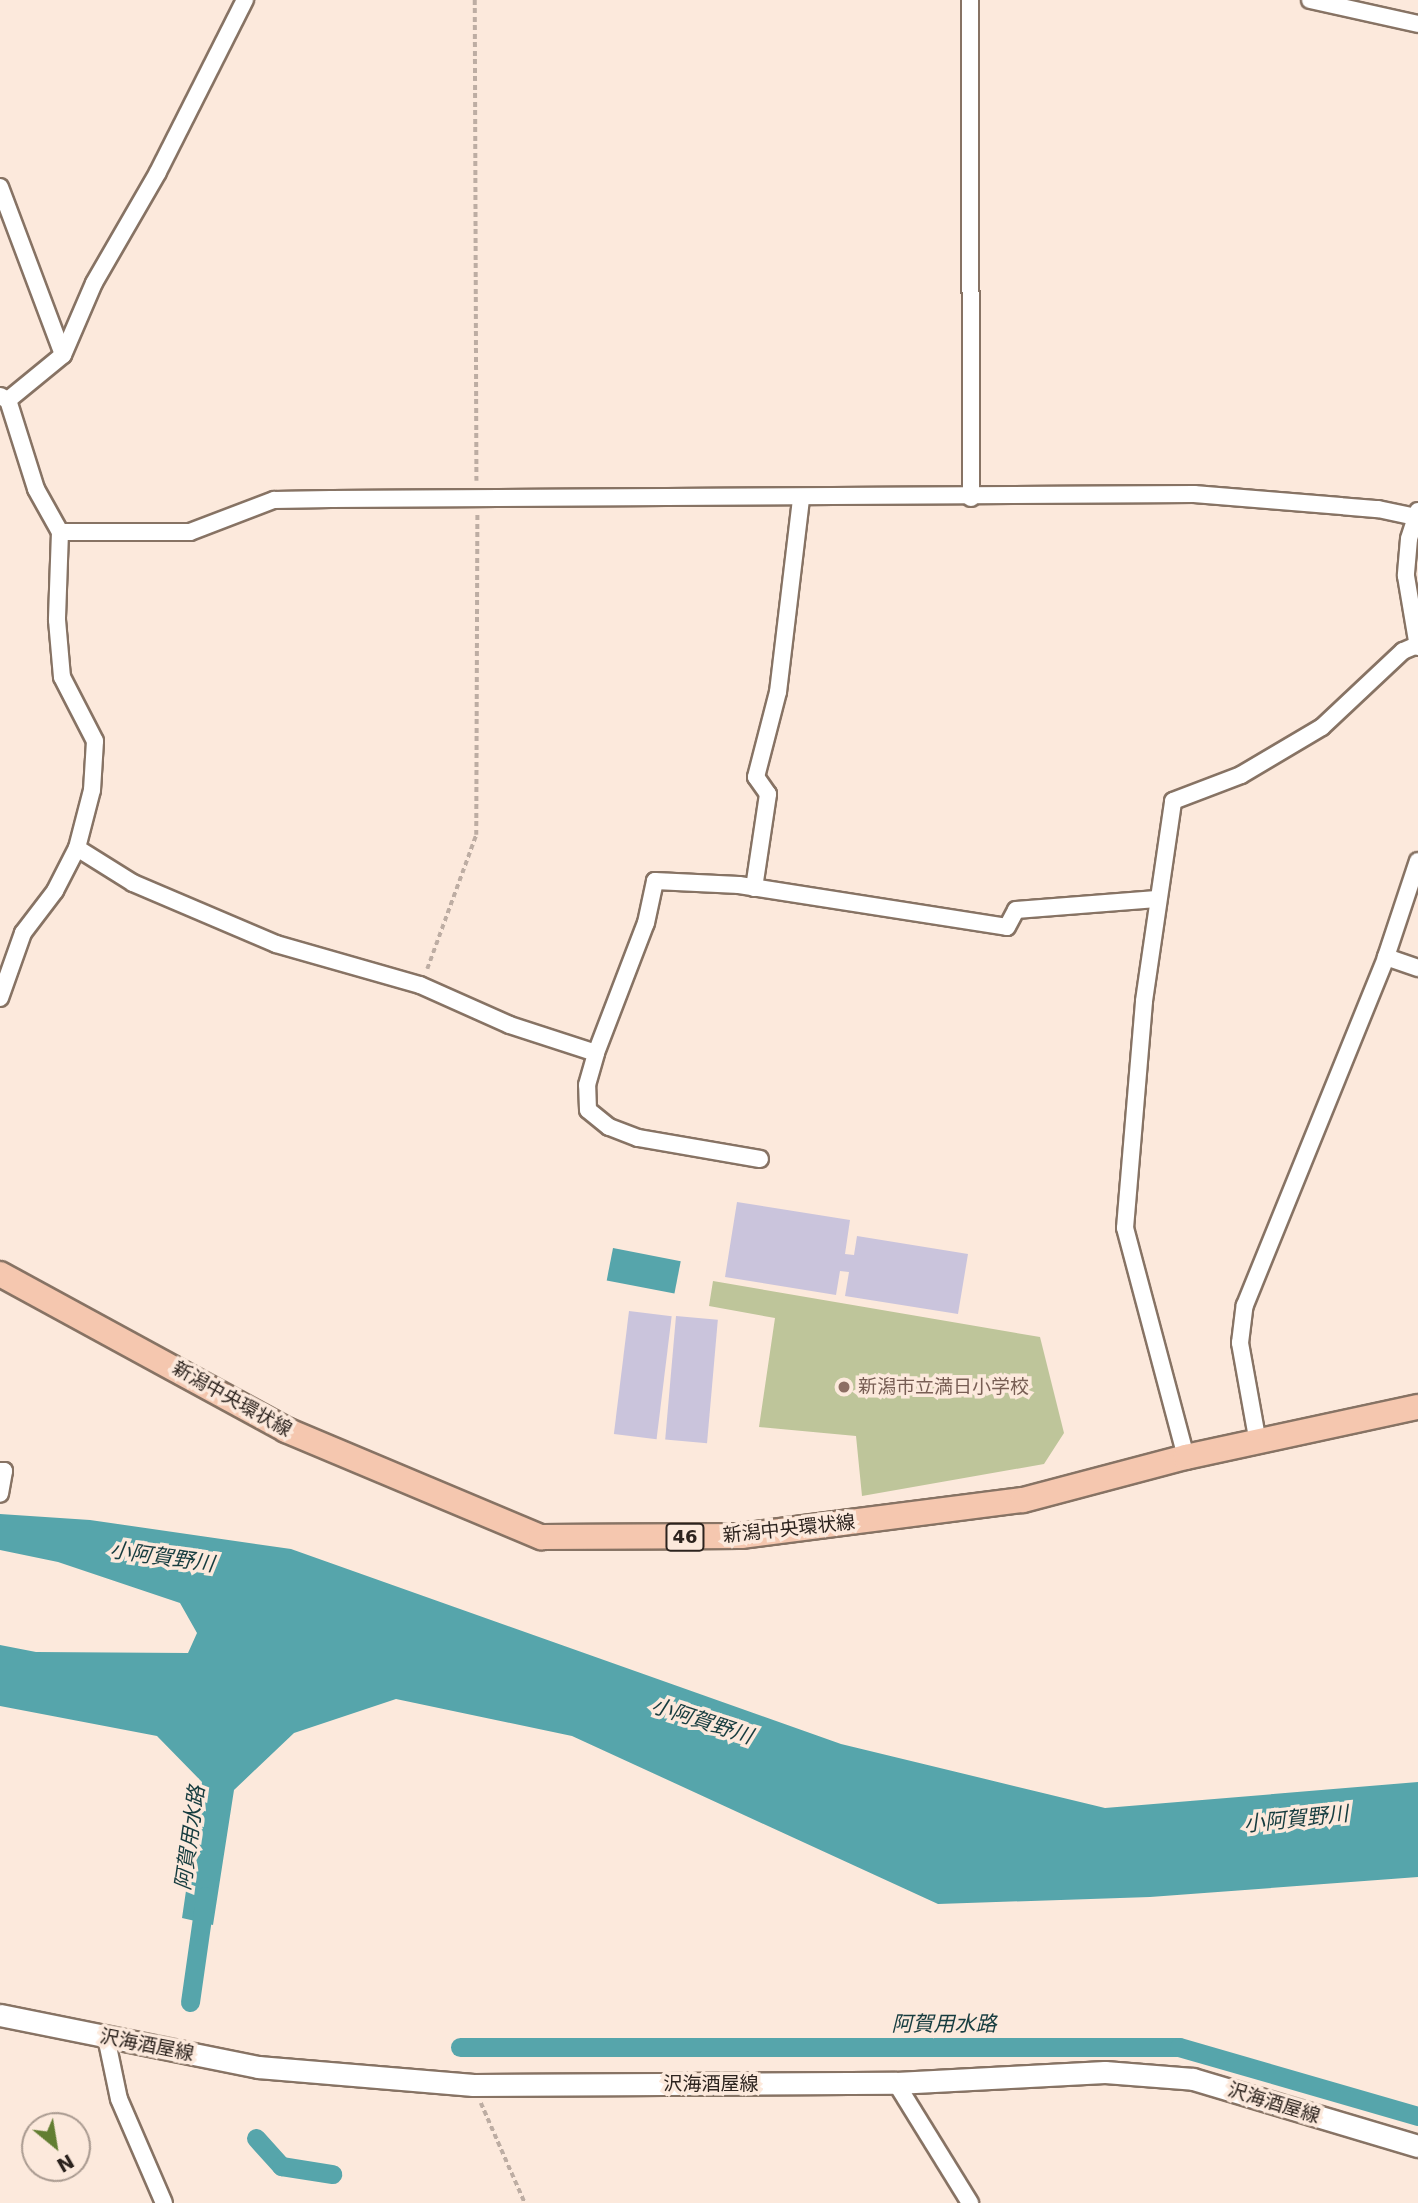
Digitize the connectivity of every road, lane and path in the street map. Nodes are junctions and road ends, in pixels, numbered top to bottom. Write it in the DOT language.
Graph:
graph roads {
  1 [pos="245,0"];
  2 [pos="475,0"];
  3 [pos="970,0"];
  4 [pos="1310,0"];
  5 [pos="1418,24"];
  6 [pos="0,187"];
  7 [pos="64,355"];
  8 [pos="4,398"];
  9 [pos="801,498"];
  10 [pos="971,498"];
  11 [pos="477,501"];
  12 [pos="1417,514"];
  13 [pos="60,532"];
  14 [pos="1418,646"];
  15 [pos="77,848"];
  16 [pos="1418,861"];
  17 [pos="754,888"];
  18 [pos="1157,899"];
  19 [pos="1386,957"];
  20 [pos="1418,968"];
  21 [pos="420,985"];
  22 [pos="0,998"];
  23 [pos="596,1053"];
  24 [pos="760,1159"];
  25 [pos="0,1274"];
  26 [pos="1418,1407"];
  27 [pos="1258,1443"];
  28 [pos="1186,1457"];
  29 [pos="0,1471"];
  30 [pos="0,1494"];
  31 [pos="0,2015"];
  32 [pos="106,2037"];
  33 [pos="896,2083"];
  34 [pos="474,2085"];
  35 [pos="1418,2146"];
  36 [pos="164,2203"];
  37 [pos="525,2203"];
  38 [pos="970,2203"];
  1 -- 7 [label="street"];
  2 -- 11 [label="path"];
  3 -- 10 [label="street"];
  4 -- 5 [label="street"];
  6 -- 7 [label="street"];
  7 -- 8 [label="street"];
  8 -- 13 [label="street"];
  9 -- 10 [label="street"];
  9 -- 11 [label="street"];
  9 -- 17 [label="street"];
  10 -- 12 [label="street"];
  11 -- 13 [label="street"];
  11 -- 21 [label="path"];
  12 -- 14 [label="street"];
  13 -- 15 [label="street"];
  14 -- 18 [label="street"];
  15 -- 21 [label="street"];
  15 -- 22 [label="street"];
  16 -- 19 [label="street"];
  17 -- 18 [label="street"];
  17 -- 23 [label="street"];
  18 -- 28 [label="street"];
  19 -- 20 [label="street"];
  19 -- 27 [label="street"];
  21 -- 23 [label="street"];
  23 -- 24 [label="street"];
  25 -- 28 [label="main road, 新潟中央環状線 / 46"];
  26 -- 27 [label="main road, 新潟中央環状線 / 46"];
  27 -- 28 [label="main road, 新潟中央環状線 / 46"];
  29 -- 30 [label="street"];
  31 -- 32 [label="main road, 沢海酒屋線"];
  32 -- 34 [label="main road, 沢海酒屋線"];
  32 -- 36 [label="street"];
  33 -- 34 [label="main road, 沢海酒屋線"];
  33 -- 35 [label="main road, 沢海酒屋線"];
  33 -- 38 [label="street"];
  34 -- 37 [label="path"];
}
